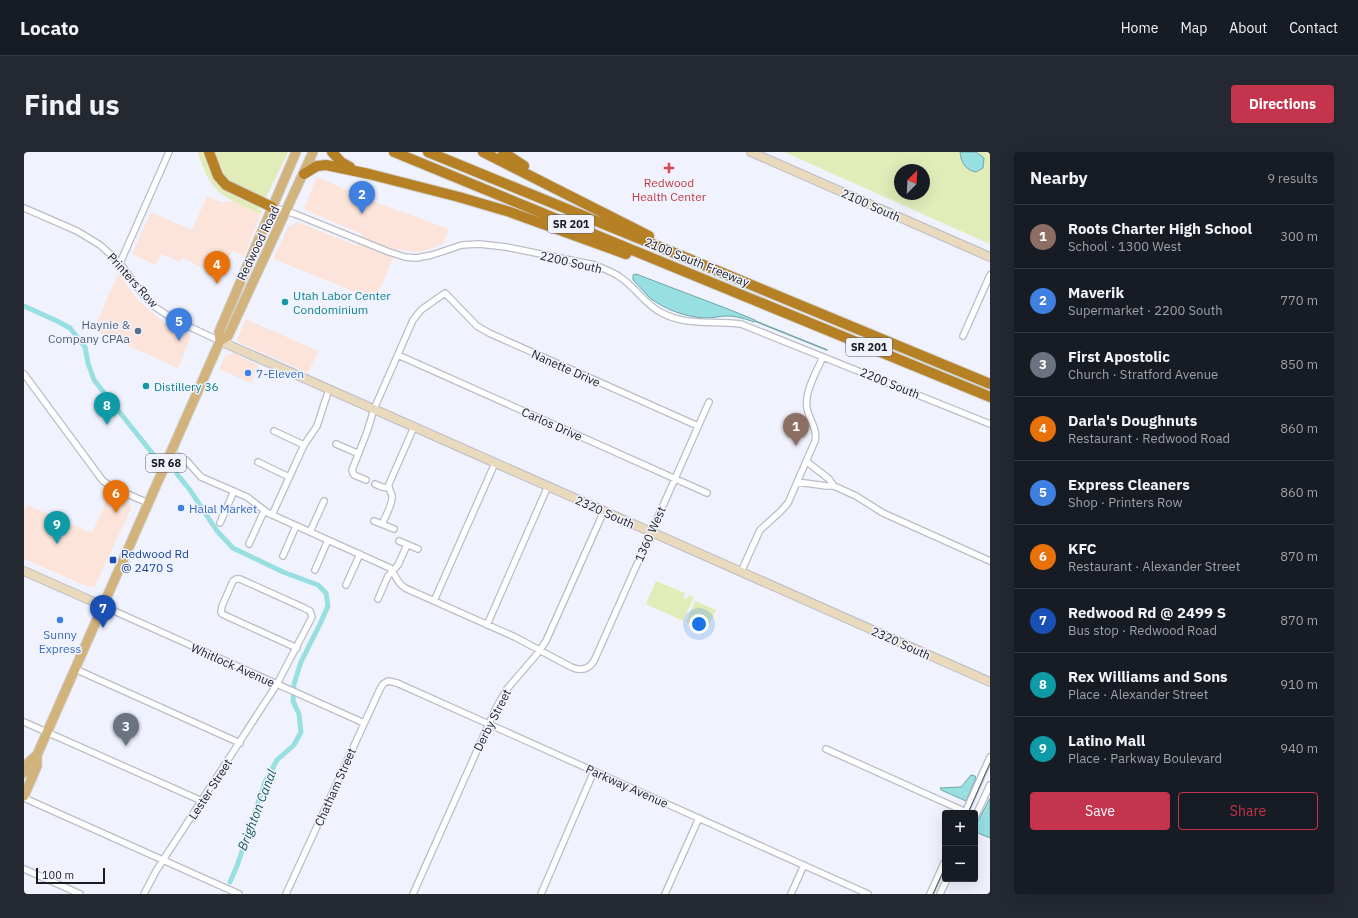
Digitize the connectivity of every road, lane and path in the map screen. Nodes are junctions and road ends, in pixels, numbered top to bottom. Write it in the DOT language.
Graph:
graph roads {
  1 [pos="169,152"];
  2 [pos="209,152"];
  3 [pos="296,152"];
  4 [pos="313,152"];
  5 [pos="332,152"];
  6 [pos="394,152"];
  7 [pos="428,152"];
  8 [pos="483,152"];
  9 [pos="503,152"];
  10 [pos="751,152"];
  11 [pos="304,174"];
  12 [pos="369,174"];
  13 [pos="568,194"];
  14 [pos="272,207"];
  15 [pos="24,208"];
  16 [pos="287,211"];
  17 [pos="990,257"];
  18 [pos="689,259"];
  19 [pos="120,263"];
  20 [pos="990,275"];
  21 [pos="748,297"];
  22 [pos="963,336"];
  23 [pos="220,341"];
  24 [pos="398,355"];
  25 [pos="823,356"];
  26 [pos="24,374"];
  27 [pos="990,384"];
  28 [pos="329,389"];
  29 [pos="990,398"];
  30 [pos="708,402"];
  31 [pos="374,409"];
  32 [pos="990,424"];
  33 [pos="698,426"];
  34 [pos="414,427"];
  35 [pos="274,431"];
  36 [pos="336,444"];
  37 [pos="304,445"];
  38 [pos="171,453"];
  39 [pos="358,454"];
  40 [pos="258,462"];
  41 [pos="806,462"];
  42 [pos="495,463"];
  43 [pos="289,477"];
  44 [pos="675,478"];
  45 [pos="366,480"];
  46 [pos="797,482"];
  47 [pos="375,484"];
  48 [pos="548,486"];
  49 [pos="834,486"];
  50 [pos="389,488"];
  51 [pos="234,491"];
  52 [pos="707,492"];
  53 [pos="324,501"];
  54 [pos="148,503"];
  55 [pos="264,511"];
  56 [pos="604,511"];
  57 [pos="272,515"];
  58 [pos="374,520"];
  59 [pos="220,523"];
  60 [pos="382,524"];
  61 [pos="296,526"];
  62 [pos="394,529"];
  63 [pos="310,532"];
  64 [pos="651,532"];
  65 [pos="328,540"];
  66 [pos="399,541"];
  67 [pos="249,544"];
  68 [pos="407,545"];
  69 [pos="418,549"];
  70 [pos="360,554"];
  71 [pos="283,556"];
  72 [pos="990,561"];
  73 [pos="315,570"];
  74 [pos="24,571"];
  75 [pos="393,571"];
  76 [pos="741,572"];
  77 [pos="346,585"];
  78 [pos="378,599"];
  79 [pos="434,601"];
  80 [pos="103,606"];
  81 [pos="487,625"];
  82 [pos="297,648"];
  83 [pos="539,650"];
  84 [pos="75,670"];
  85 [pos="386,681"];
  86 [pos="990,682"];
  87 [pos="277,684"];
  88 [pos="24,722"];
  89 [pos="364,723"];
  90 [pos="488,724"];
  91 [pos="47,733"];
  92 [pos="240,743"];
  93 [pos="826,749"];
  94 [pos="37,755"];
  95 [pos="990,757"];
  96 [pos="594,771"];
  97 [pos="24,773"];
  98 [pos="990,785"];
  99 [pos="24,797"];
  100 [pos="202,801"];
  101 [pos="962,810"];
  102 [pos="967,810"];
  103 [pos="978,811"];
  104 [pos="699,818"];
  105 [pos="163,860"];
  106 [pos="804,865"];
  107 [pos="942,868"];
  108 [pos="24,869"];
  109 [pos="946,882"];
  110 [pos="80,894"];
  111 [pos="144,894"];
  112 [pos="239,894"];
  113 [pos="286,894"];
  114 [pos="414,894"];
  115 [pos="541,894"];
  116 [pos="665,894"];
  117 [pos="791,894"];
  118 [pos="868,894"];
  119 [pos="930,894"];
  120 [pos="940,894"];
  1 -- 19 [label="street"];
  2 -- 14 [label="highway"];
  3 -- 14 [label="main road, Redwood Road / SR 68"];
  4 -- 11 [label="main road, Redwood Road / SR 68"];
  5 -- 12 [label="highway"];
  6 -- 21 [label="highway, 2100 South Freeway / SR 201"];
  7 -- 18 [label="highway, 2100 South Freeway / SR 201"];
  8 -- 13 [label="highway"];
  9 -- 13 [label="highway"];
  10 -- 17 [label="street, 2100 South"];
  11 -- 12 [label="highway"];
  11 -- 16 [label="main road, Redwood Road / SR 68"];
  12 -- 21 [label="highway"];
  13 -- 18 [label="highway"];
  14 -- 16 [label="street, 2200 South"];
  14 -- 23 [label="main road, Redwood Road / SR 68"];
  15 -- 19 [label="street, Printers Row"];
  16 -- 23 [label="main road, Redwood Road / SR 68"];
  16 -- 25 [label="street, 2200 South"];
  18 -- 27 [label="highway, 2100 South Freeway / SR 201"];
  19 -- 23 [label="street, Printers Row"];
  20 -- 22 [label="street"];
  21 -- 29 [label="highway, 2100 South Freeway / SR 201"];
  23 -- 28 [label="street, 2320 South"];
  23 -- 38 [label="main road, Redwood Road / SR 68"];
  24 -- 31 [label="street"];
  24 -- 33 [label="street, Nanette Drive"];
  24 -- 44 [label="street, Carlos Drive"];
  25 -- 32 [label="street, 2200 South"];
  25 -- 41 [label="street"];
  26 -- 54 [label="street"];
  28 -- 31 [label="street, 2320 South"];
  28 -- 37 [label="street"];
  30 -- 33 [label="street, 1360 West"];
  31 -- 34 [label="street, 2320 South"];
  31 -- 39 [label="street"];
  33 -- 44 [label="street, 1360 West"];
  34 -- 42 [label="street, 2320 South"];
  34 -- 50 [label="street"];
  35 -- 37 [label="street"];
  36 -- 39 [label="street"];
  37 -- 43 [label="street"];
  38 -- 51 [label="street"];
  38 -- 54 [label="main road, Redwood Road / SR 68"];
  39 -- 45 [label="street"];
  40 -- 43 [label="street"];
  41 -- 46 [label="street"];
  41 -- 49 [label="street"];
  42 -- 48 [label="street, 2320 South"];
  42 -- 79 [label="street"];
  43 -- 57 [label="street"];
  44 -- 52 [label="street, Carlos Drive"];
  44 -- 64 [label="street, 1360 West"];
  46 -- 49 [label="street"];
  46 -- 76 [label="street"];
  47 -- 50 [label="street"];
  48 -- 56 [label="street, 2320 South"];
  48 -- 81 [label="street"];
  49 -- 72 [label="street"];
  50 -- 60 [label="street"];
  51 -- 55 [label="street"];
  51 -- 59 [label="street"];
  53 -- 63 [label="street"];
  54 -- 80 [label="main road, Redwood Road / SR 68"];
  55 -- 57 [label="street"];
  55 -- 67 [label="street"];
  56 -- 64 [label="street, 2320 South"];
  56 -- 83 [label="street, Derby Street"];
  57 -- 61 [label="street"];
  58 -- 60 [label="street"];
  60 -- 62 [label="street"];
  61 -- 63 [label="street"];
  61 -- 71 [label="street"];
  63 -- 65 [label="street"];
  64 -- 76 [label="street, 2320 South"];
  64 -- 83 [label="street, 1360 West"];
  65 -- 70 [label="street"];
  65 -- 73 [label="street"];
  66 -- 68 [label="street"];
  68 -- 69 [label="street"];
  68 -- 75 [label="street"];
  70 -- 75 [label="street"];
  70 -- 77 [label="street"];
  74 -- 80 [label="street"];
  75 -- 78 [label="street"];
  75 -- 79 [label="street"];
  76 -- 86 [label="street, 2320 South"];
  79 -- 81 [label="street"];
  80 -- 84 [label="main road, Redwood Road / SR 68"];
  80 -- 87 [label="street, Whitlock Avenue"];
  81 -- 83 [label="street"];
  82 -- 82 [label="street, Lester Street"];
  82 -- 87 [label="street, Lester Street"];
  83 -- 90 [label="street, Derby Street"];
  84 -- 91 [label="main road, Redwood Road / SR 68"];
  84 -- 92 [label="street"];
  85 -- 89 [label="street, Chatham Street"];
  85 -- 90 [label="street, Parkway Avenue"];
  87 -- 89 [label="street, Whitlock Avenue"];
  87 -- 92 [label="street, Lester Street"];
  88 -- 91 [label="street"];
  89 -- 113 [label="street, Chatham Street"];
  90 -- 96 [label="street, Parkway Avenue"];
  90 -- 114 [label="street, Derby Street"];
  91 -- 94 [label="main road, Redwood Road / SR 68"];
  91 -- 100 [label="street"];
  92 -- 100 [label="street, Lester Street"];
  93 -- 101 [label="street"];
  94 -- 97 [label="main road, Redwood Road / SR 68"];
  94 -- 99 [label="main road, Redwood Road / SR 68"];
  95 -- 102 [label="street"];
  96 -- 104 [label="street, Parkway Avenue"];
  96 -- 115 [label="street"];
  98 -- 103 [label="street"];
  99 -- 105 [label="street"];
  100 -- 105 [label="street, Lester Street"];
  104 -- 106 [label="street, Parkway Avenue"];
  104 -- 116 [label="street"];
  105 -- 111 [label="street, Lester Street"];
  105 -- 112 [label="street"];
  106 -- 117 [label="street"];
  106 -- 118 [label="street, Parkway Avenue"];
  107 -- 119 [label="street"];
  108 -- 110 [label="street"];
  109 -- 120 [label="street"];
}
